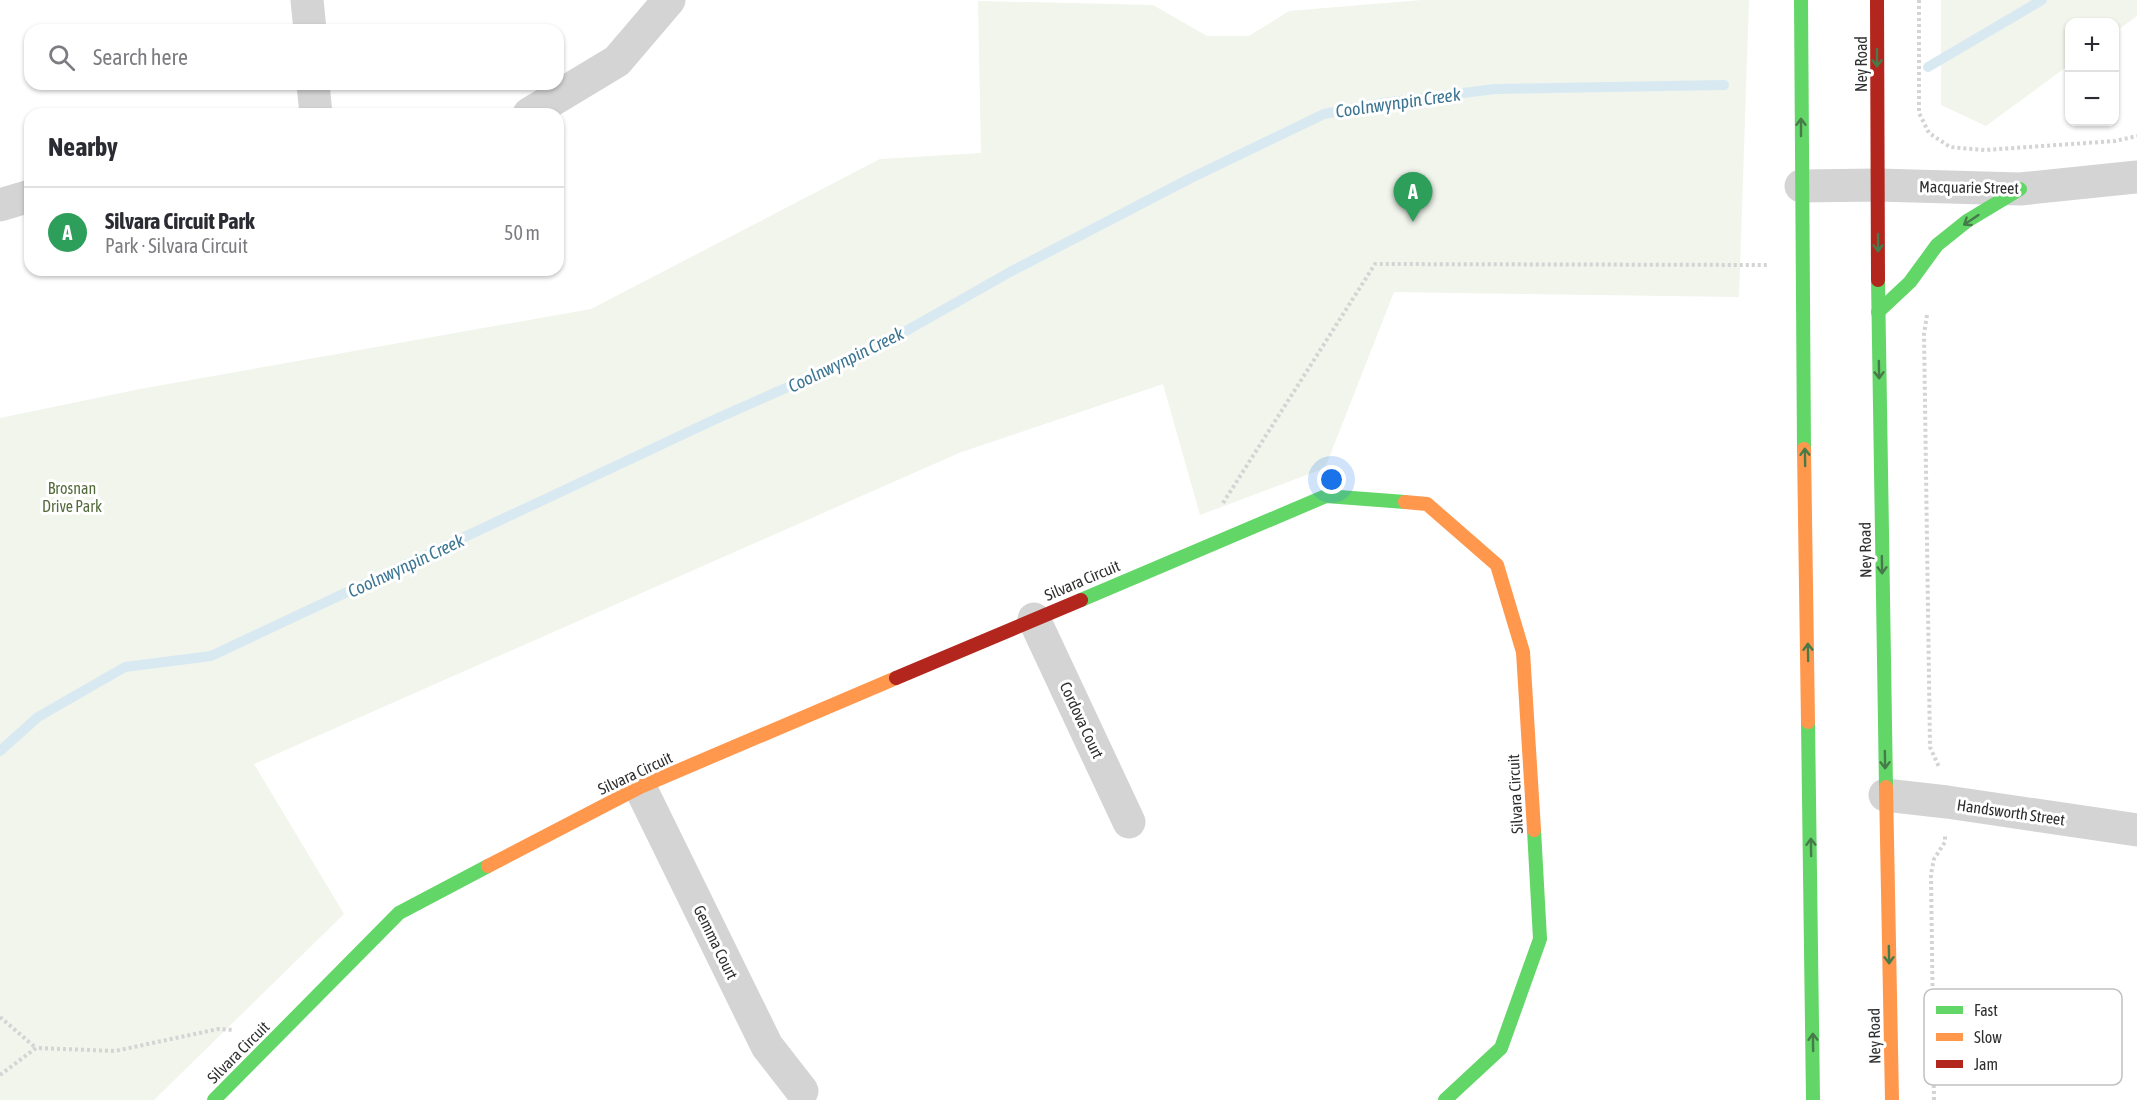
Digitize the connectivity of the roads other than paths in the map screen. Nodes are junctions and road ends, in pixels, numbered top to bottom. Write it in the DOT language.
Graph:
graph roads {
  1 [pos="308,0"];
  2 [pos="669,0"];
  3 [pos="1801,0"];
  4 [pos="1877,0"];
  5 [pos="310,24"];
  6 [pos="313,90"];
  7 [pos="315,108"];
  8 [pos="539,108"];
  9 [pos="2137,177"];
  10 [pos="1878,185"];
  11 [pos="1801,186"];
  12 [pos="2020,189"];
  13 [pos="24,198"];
  14 [pos="0,205"];
  15 [pos="1878,312"];
  16 [pos="1034,619"];
  17 [pos="640,787"];
  18 [pos="1886,795"];
  19 [pos="1129,822"];
  20 [pos="2137,830"];
  21 [pos="802,1091"];
  22 [pos="213,1100"];
  23 [pos="1445,1100"];
  24 [pos="1814,1100"];
  25 [pos="1892,1100"];
  1 -- 5 [label="street"];
  2 -- 8 [label="street"];
  11 -- 3 [label="main road, one-way"];
  4 -- 10 [label="main road, Ney Road, one-way"];
  6 -- 7 [label="street"];
  9 -- 12 [label="street, Macquarie Street"];
  10 -- 11 [label="street, Macquarie Street"];
  10 -- 12 [label="street, Macquarie Street"];
  10 -- 15 [label="main road, Ney Road, one-way"];
  24 -- 11 [label="main road, one-way"];
  12 -- 15 [label="main road, one-way"];
  13 -- 14 [label="street"];
  15 -- 18 [label="main road, Ney Road, one-way"];
  16 -- 17 [label="main road, Silvara Circuit"];
  16 -- 19 [label="street, Cordova Court"];
  16 -- 23 [label="main road, Silvara Circuit"];
  17 -- 21 [label="street, Gemma Court"];
  17 -- 22 [label="main road, Silvara Circuit"];
  18 -- 20 [label="street, Handsworth Street"];
  18 -- 25 [label="main road, Ney Road, one-way"];
}
